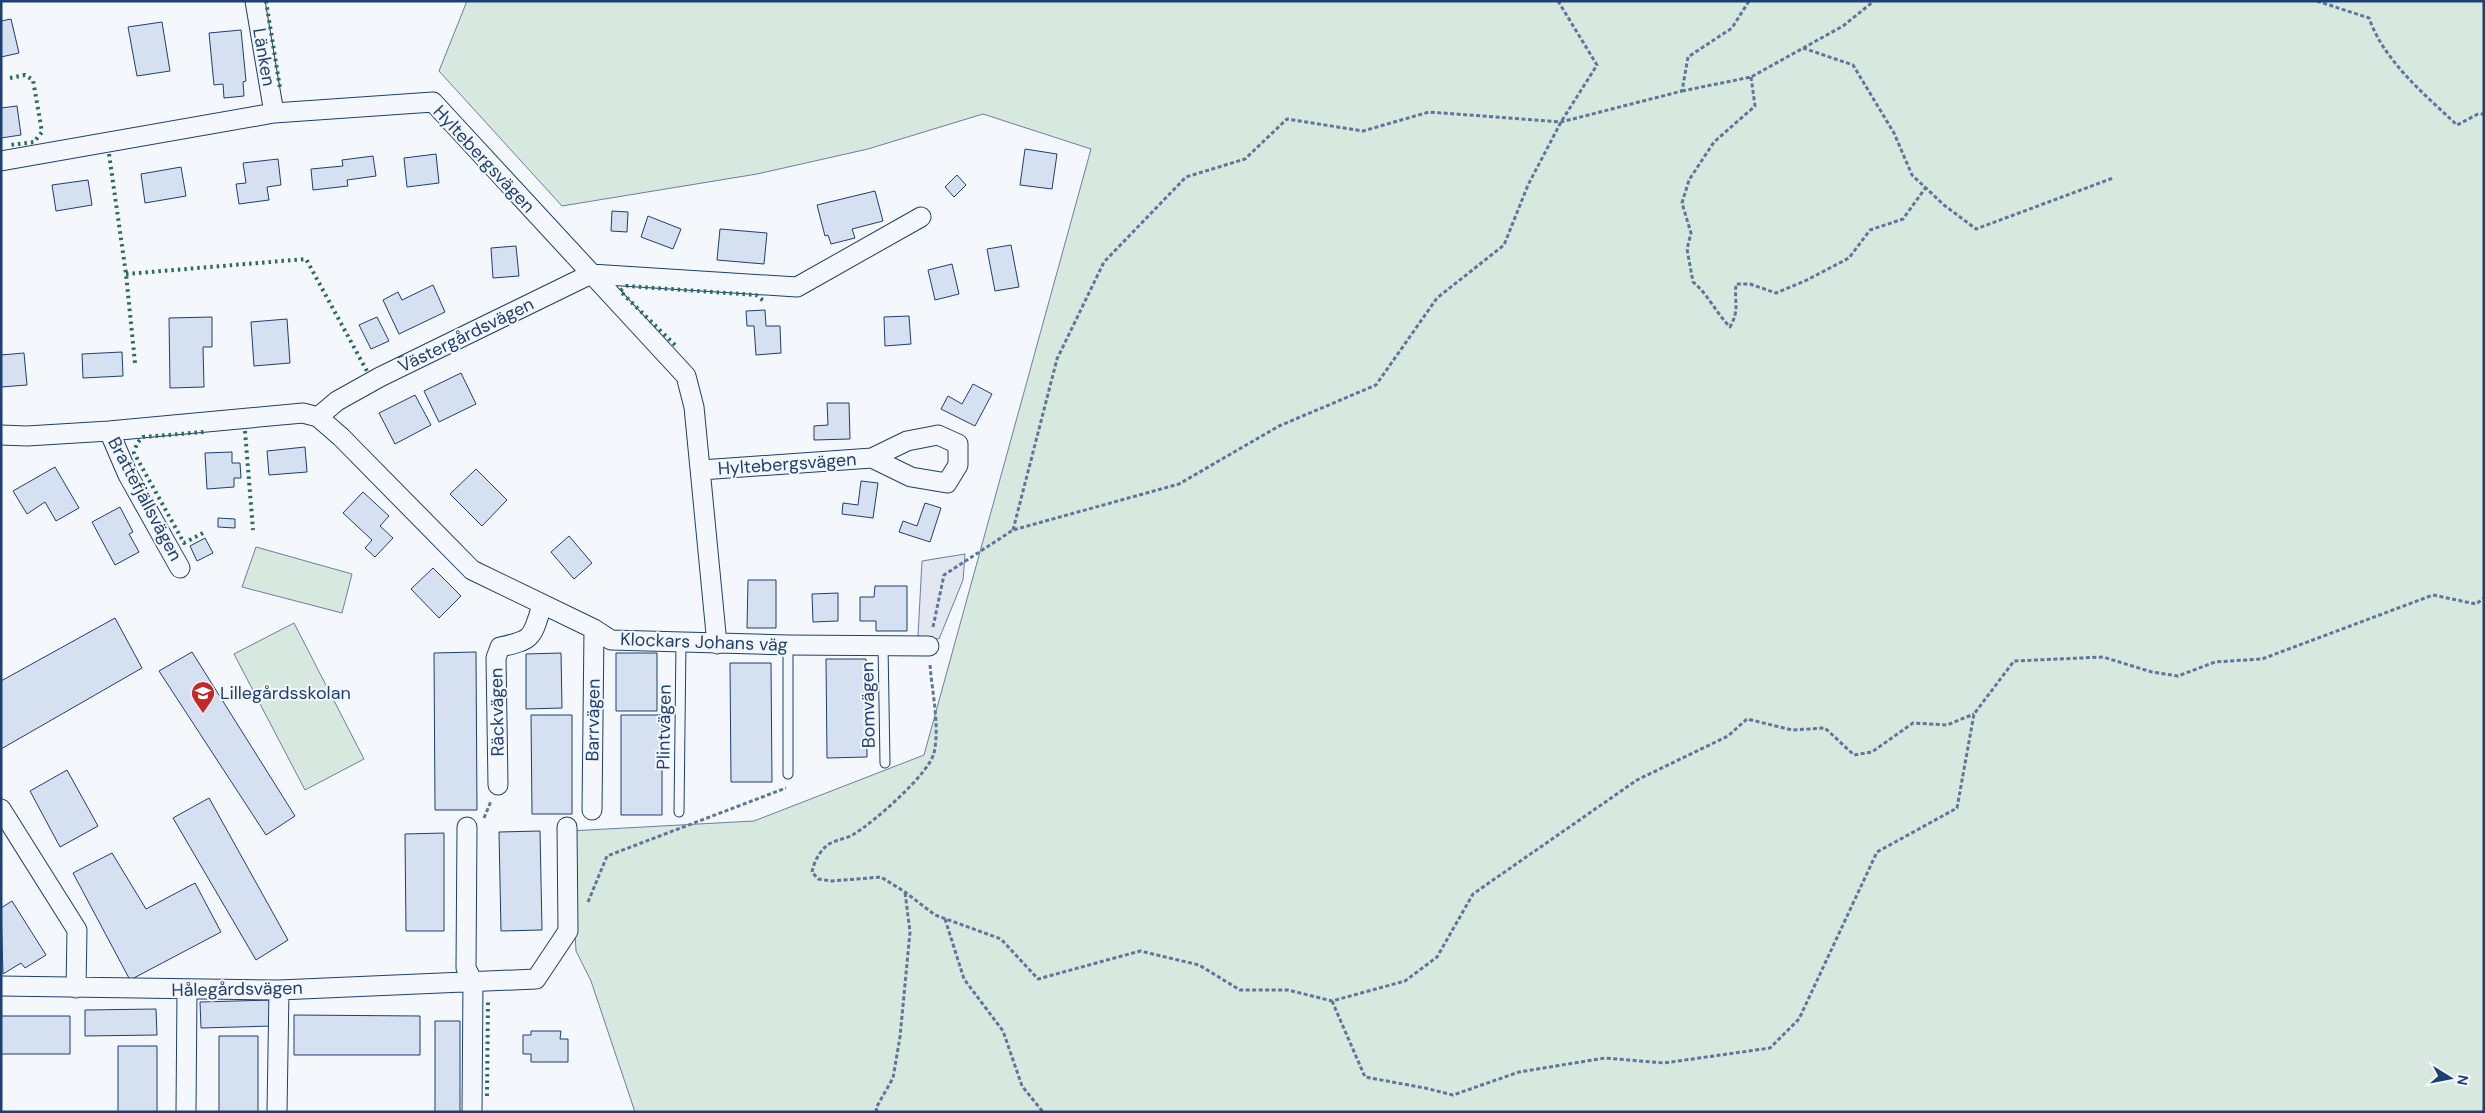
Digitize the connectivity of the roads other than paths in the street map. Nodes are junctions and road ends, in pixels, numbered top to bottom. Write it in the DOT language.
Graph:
graph roads {
  1 [pos="255,1"];
  2 [pos="274,113"];
  3 [pos="1,161"];
  4 [pos="920,217"];
  5 [pos="591,274"];
  6 [pos="318,418"];
  7 [pos="109,430"];
  8 [pos="1,435"];
  9 [pos="872,458"];
  10 [pos="701,470"];
  11 [pos="180,568"];
  12 [pos="542,605"];
  13 [pos="594,629"];
  14 [pos="681,642"];
  15 [pos="717,644"];
  16 [pos="788,645"];
  17 [pos="883,646"];
  18 [pos="928,646"];
  19 [pos="885,763"];
  20 [pos="788,774"];
  21 [pos="498,785"];
  22 [pos="1,809"];
  23 [pos="592,810"];
  24 [pos="679,812"];
  25 [pos="467,827"];
  26 [pos="567,827"];
  27 [pos="473,982"];
  28 [pos="1,986"];
  29 [pos="76,988"];
  30 [pos="187,990"];
  31 [pos="279,990"];
  32 [pos="186,1112"];
  33 [pos="277,1112"];
  34 [pos="472,1112"];
  1 -- 2 [label="street, Länken"];
  2 -- 3 [label="street, Hyltebergsvägen"];
  2 -- 5 [label="street, Hyltebergsvägen"];
  4 -- 5 [label="street, Västergårdsvägen"];
  5 -- 6 [label="street, Västergårdsvägen"];
  5 -- 10 [label="street, Hyltebergsvägen"];
  6 -- 7 [label="street"];
  6 -- 12 [label="street, Klockars Johans väg"];
  7 -- 8 [label="street"];
  7 -- 11 [label="street, Brattefjällsvägen"];
  9 -- 10 [label="street, Hyltebergsvägen"];
  10 -- 15 [label="street, Hyltebergsvägen"];
  12 -- 13 [label="street, Klockars Johans väg"];
  12 -- 21 [label="street, Räckvägen"];
  13 -- 14 [label="street, Klockars Johans väg"];
  13 -- 23 [label="street, Barrvägen"];
  14 -- 15 [label="street, Klockars Johans väg"];
  14 -- 24 [label="lane, Plintvägen"];
  15 -- 16 [label="street, Klockars Johans väg"];
  16 -- 17 [label="street, Klockars Johans väg"];
  16 -- 20 [label="lane"];
  17 -- 18 [label="street, Klockars Johans väg"];
  17 -- 19 [label="lane, Bomvägen"];
  22 -- 29 [label="street"];
  25 -- 27 [label="street"];
  26 -- 27 [label="street, Hålegårdsvägen"];
  27 -- 31 [label="street, Hålegårdsvägen"];
  27 -- 34 [label="street"];
  28 -- 29 [label="street, Hålegårdsvägen"];
  29 -- 30 [label="street, Hålegårdsvägen"];
  30 -- 31 [label="street, Hålegårdsvägen"];
  30 -- 32 [label="street"];
  31 -- 33 [label="street"];
}
